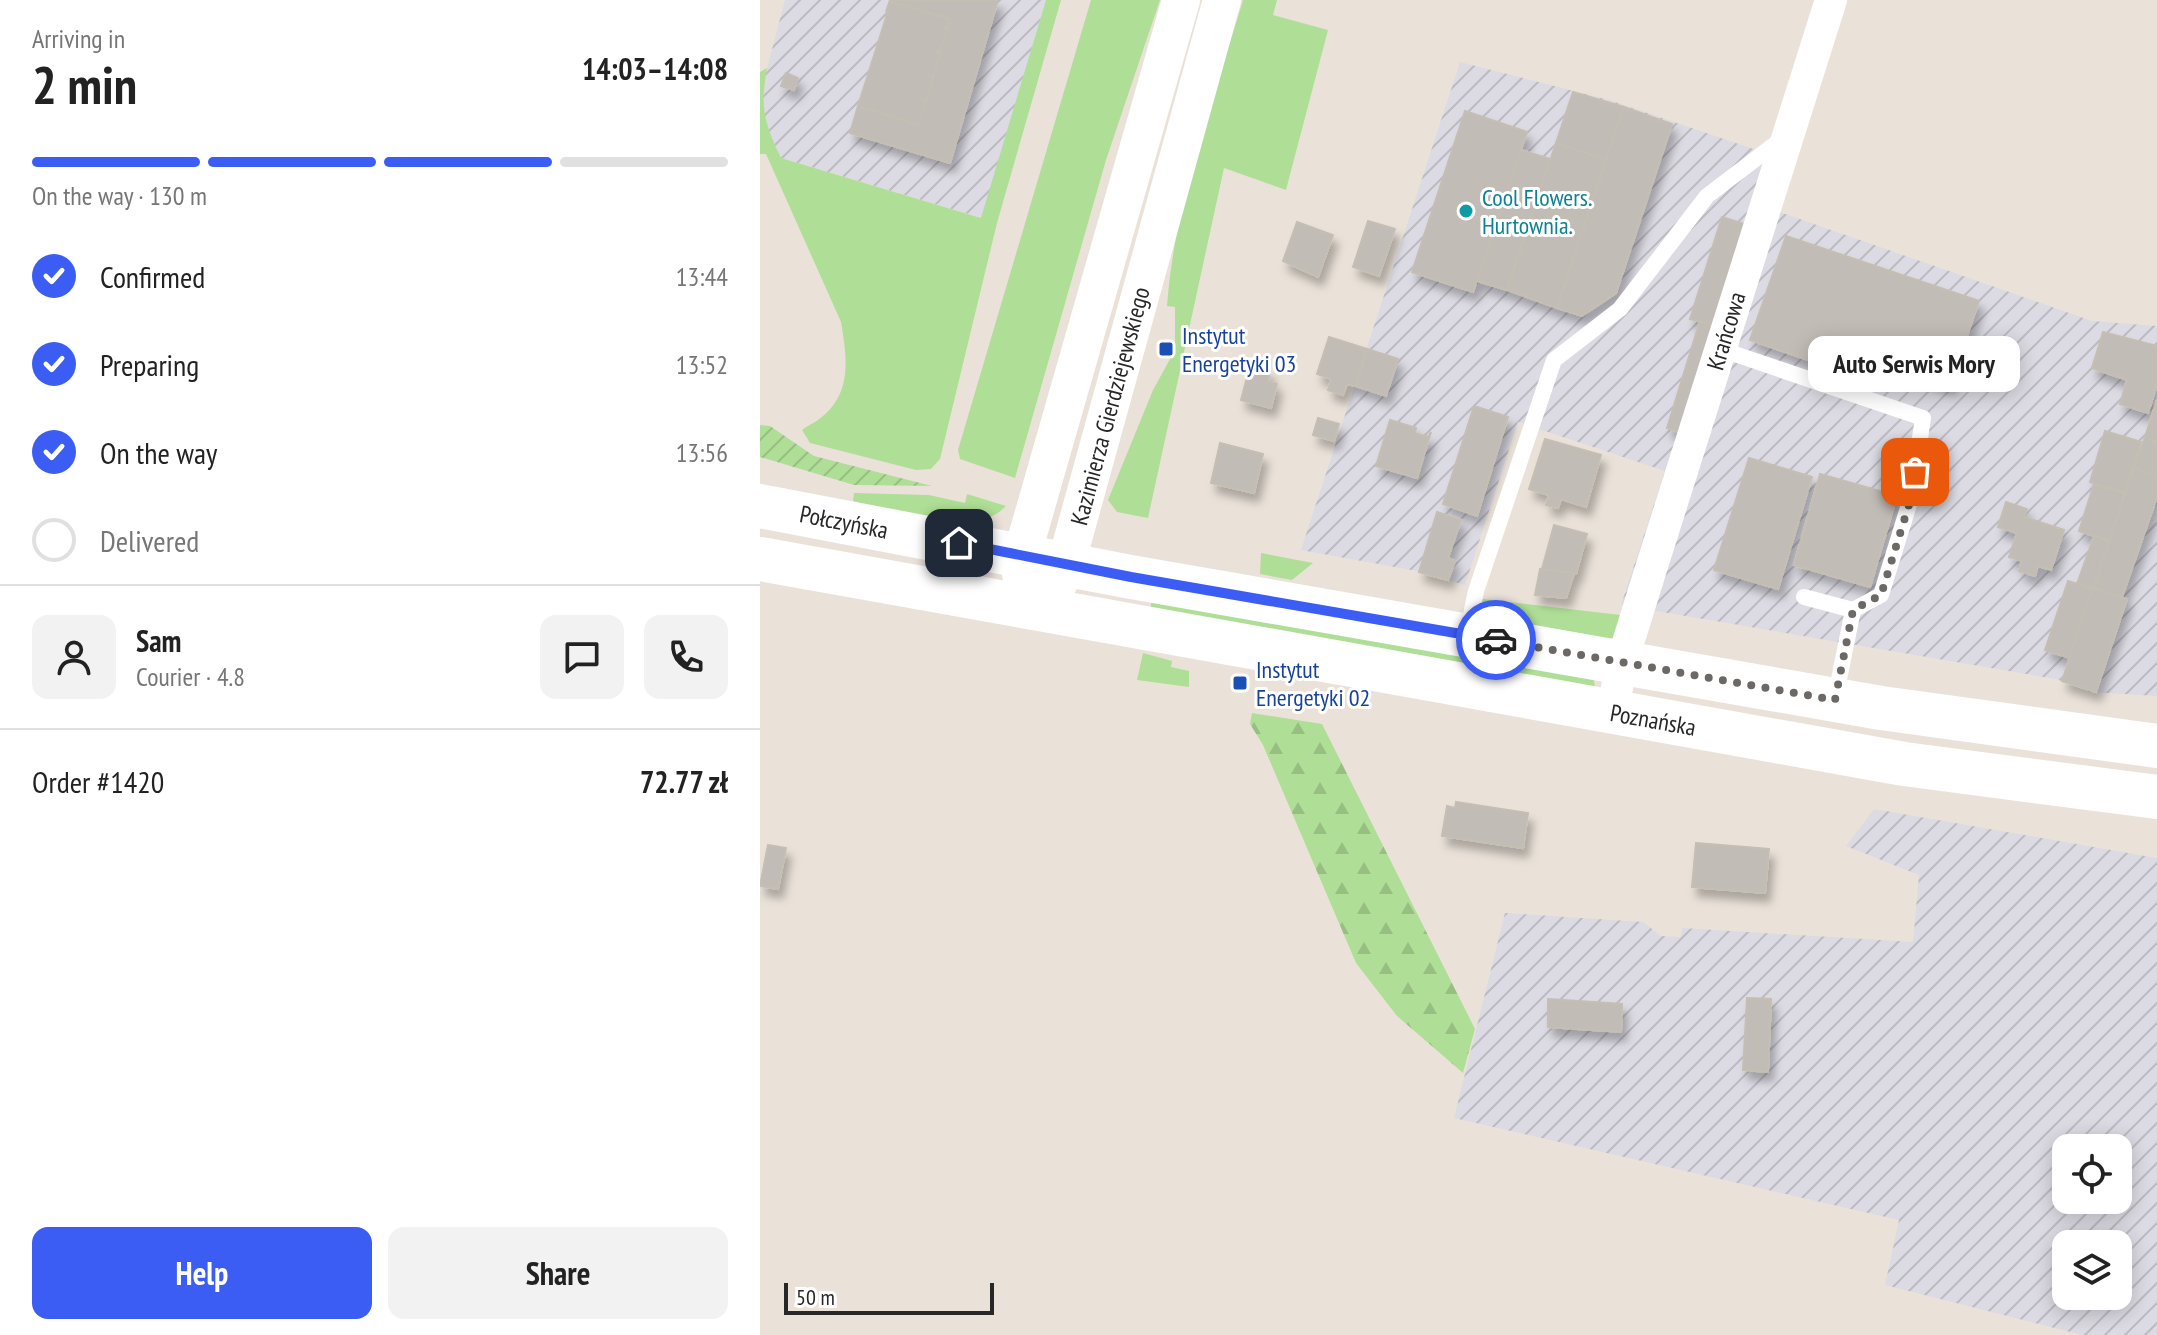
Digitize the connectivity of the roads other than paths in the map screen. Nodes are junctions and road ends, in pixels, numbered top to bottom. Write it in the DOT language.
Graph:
graph roads {
  1 [pos="1181,0"];
  2 [pos="1222,0"];
  3 [pos="1831,0"];
  4 [pos="1787,135"];
  5 [pos="1720,349"];
  6 [pos="760,506"];
  7 [pos="1022,555"];
  8 [pos="760,559"];
  9 [pos="1066,564"];
  10 [pos="1804,597"];
  11 [pos="1036,609"];
  12 [pos="1853,610"];
  13 [pos="1467,635"];
  14 [pos="1622,662"];
  15 [pos="1835,700"];
  16 [pos="1612,713"];
  17 [pos="2157,746"];
  18 [pos="2157,797"];
  1 -- 7 [label="street, Kazimierza Gierdziejewskiego"];
  2 -- 9 [label="street, Kazimierza Gierdziejewskiego"];
  3 -- 4 [label="street, Krańcowa"];
  4 -- 5 [label="street, Krańcowa"];
  4 -- 13 [label="lane"];
  5 -- 12 [label="lane"];
  5 -- 14 [label="street, Krańcowa"];
  6 -- 7 [label="main road, Połczyńska"];
  7 -- 9 [label="main road, Połczyńska"];
  7 -- 11 [label="street, Kazimierza Gierdziejewskiego"];
  8 -- 11 [label="main road"];
  9 -- 11 [label="street, Kazimierza Gierdziejewskiego"];
  9 -- 13 [label="main road, Połczyńska"];
  10 -- 12 [label="lane"];
  11 -- 16 [label="main road, Poznańska"];
  12 -- 15 [label="lane"];
  13 -- 14 [label="main road"];
  14 -- 15 [label="main road"];
  14 -- 16 [label="street, Krańcowa"];
  15 -- 17 [label="main road"];
  16 -- 18 [label="main road, Poznańska"];
}
